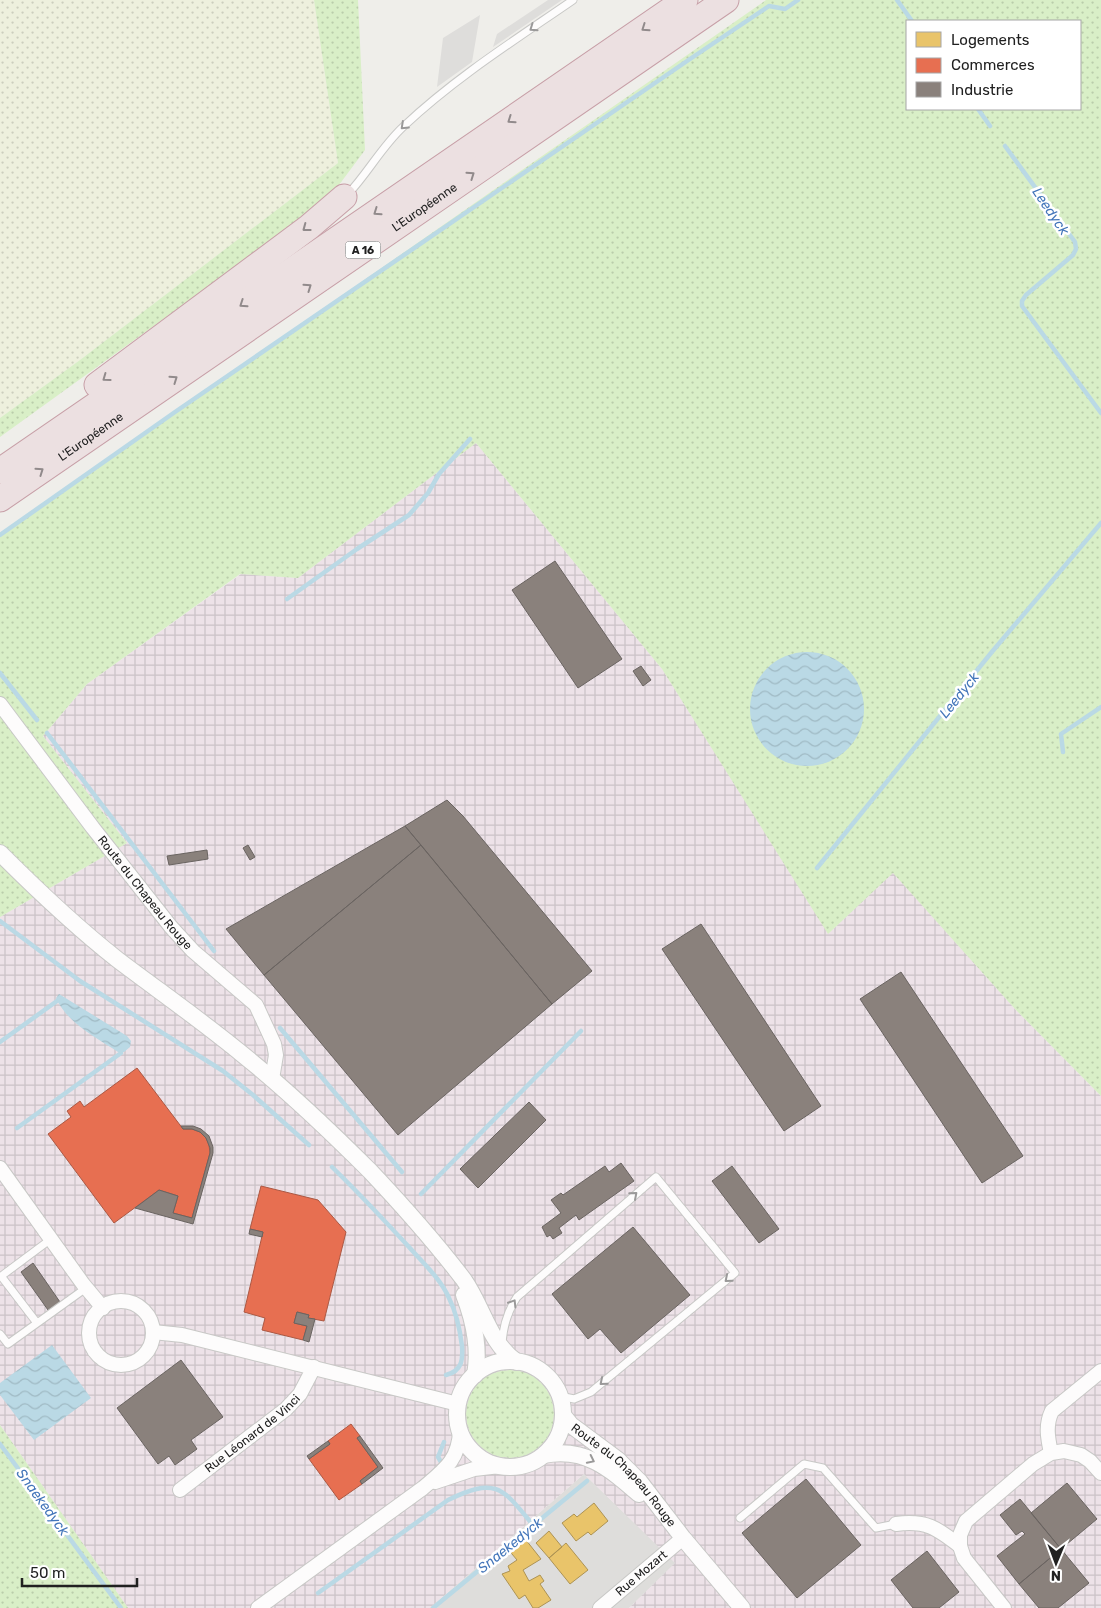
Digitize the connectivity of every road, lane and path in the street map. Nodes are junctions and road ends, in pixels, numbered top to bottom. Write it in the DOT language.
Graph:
graph roads {
  1 [pos="573,0"];
  2 [pos="685,0"];
  3 [pos="726,0"];
  4 [pos="344,197"];
  5 [pos="0,456"];
  6 [pos="0,471"];
  7 [pos="0,499"];
  8 [pos="0,704"];
  9 [pos="0,853"];
  10 [pos="272,1079"];
  11 [pos="0,1168"];
  12 [pos="51,1240"];
  13 [pos="450,1264"];
  14 [pos="1,1277"];
  15 [pos="86,1288"];
  16 [pos="103,1308"];
  17 [pos="37,1323"];
  18 [pos="153,1332"];
  19 [pos="0,1334"];
  20 [pos="502,1349"];
  21 [pos="517,1362"];
  22 [pos="314,1367"];
  23 [pos="1101,1371"];
  24 [pos="475,1375"];
  25 [pos="560,1396"];
  26 [pos="458,1404"];
  27 [pos="563,1415"];
  28 [pos="460,1431"];
  29 [pos="1052,1453"];
  30 [pos="544,1455"];
  31 [pos="500,1466"];
  32 [pos="1101,1473"];
  33 [pos="423,1488"];
  34 [pos="180,1490"];
  35 [pos="740,1518"];
  36 [pos="896,1524"];
  37 [pos="683,1538"];
  38 [pos="960,1546"];
  39 [pos="258,1608"];
  40 [pos="600,1608"];
  41 [pos="742,1608"];
  42 [pos="1004,1608"];
  1 -- 4 [label="lane, one-way"];
  2 -- 6 [label="highway, L'Européenne / A 16, one-way"];
  7 -- 3 [label="highway, L'Européenne / A 16, one-way"];
  4 -- 5 [label="highway, one-way"];
  8 -- 10 [label="street, Route du Chapeau Rouge"];
  9 -- 10 [label="street"];
  10 -- 13 [label="street"];
  11 -- 12 [label="street"];
  12 -- 14 [label="lane"];
  12 -- 15 [label="street"];
  13 -- 20 [label="street"];
  13 -- 24 [label="street"];
  14 -- 17 [label="lane"];
  15 -- 16 [label="street"];
  15 -- 17 [label="lane"];
  16 -- 18 [label="street"];
  16 -- 18 [label="street"];
  17 -- 19 [label="lane"];
  18 -- 22 [label="street"];
  20 -- 21 [label="street"];
  20 -- 25 [label="lane, one-way"];
  21 -- 24 [label="street"];
  21 -- 25 [label="street"];
  22 -- 26 [label="street"];
  22 -- 34 [label="street, Rue Léonard de Vinci"];
  23 -- 29 [label="street"];
  24 -- 26 [label="street"];
  25 -- 27 [label="street"];
  26 -- 28 [label="street"];
  27 -- 30 [label="street"];
  27 -- 37 [label="street, Route du Chapeau Rouge"];
  28 -- 31 [label="street"];
  28 -- 33 [label="street"];
  29 -- 32 [label="street"];
  29 -- 38 [label="street"];
  30 -- 31 [label="street"];
  30 -- 37 [label="street, Route du Chapeau Rouge, one-way"];
  31 -- 33 [label="street"];
  33 -- 39 [label="street"];
  35 -- 36 [label="lane"];
  36 -- 38 [label="street"];
  37 -- 40 [label="street, Rue Mozart"];
  37 -- 41 [label="street, Route du Chapeau Rouge"];
  38 -- 42 [label="street"];
}
